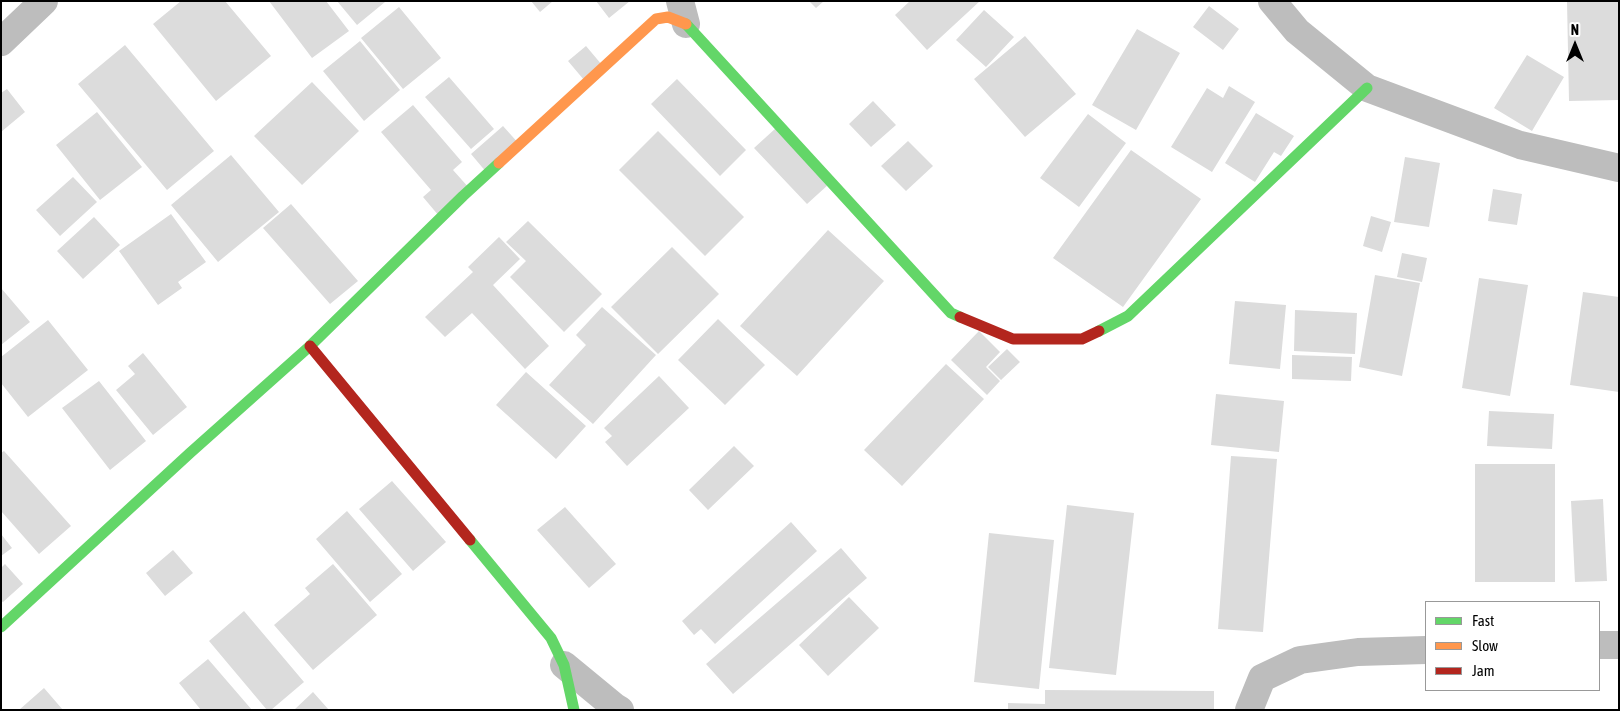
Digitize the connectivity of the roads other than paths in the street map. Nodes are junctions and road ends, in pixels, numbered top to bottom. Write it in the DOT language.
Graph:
graph roads {
  1 [pos="44,1"];
  2 [pos="1272,1"];
  3 [pos="683,13"];
  4 [pos="1,42"];
  5 [pos="1367,88"];
  6 [pos="1619,168"];
  7 [pos="310,346"];
  8 [pos="1,627"];
  9 [pos="1600,645"];
  10 [pos="1619,645"];
  11 [pos="1425,650"];
  12 [pos="564,665"];
  13 [pos="574,710"];
  14 [pos="620,710"];
  15 [pos="1249,710"];
  1 -- 4 [label="street"];
  2 -- 5 [label="street"];
  3 -- 5 [label="street"];
  3 -- 7 [label="street"];
  5 -- 6 [label="street"];
  7 -- 8 [label="street"];
  7 -- 12 [label="street"];
  9 -- 10 [label="street"];
  11 -- 15 [label="street"];
  12 -- 13 [label="street"];
  12 -- 14 [label="street"];
}
